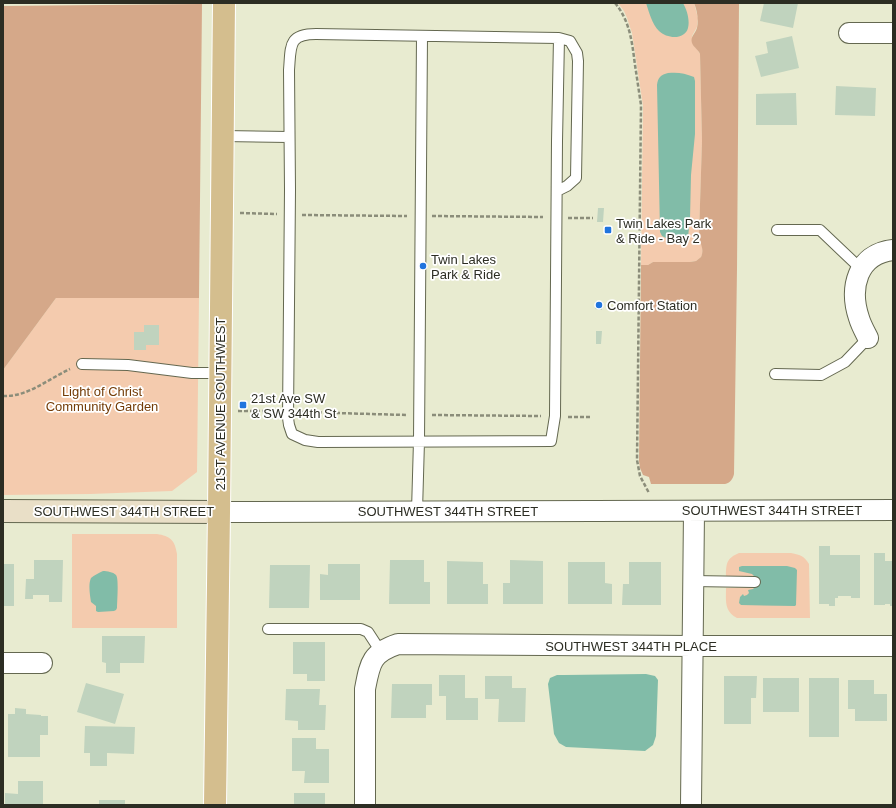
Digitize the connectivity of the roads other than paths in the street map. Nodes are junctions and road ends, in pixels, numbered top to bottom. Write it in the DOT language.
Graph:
graph roads {
  1 [pos="224,3"];
  2 [pos="849,33"];
  3 [pos="893,33"];
  4 [pos="422,36"];
  5 [pos="559,38"];
  6 [pos="223,136"];
  7 [pos="289,137"];
  8 [pos="557,191"];
  9 [pos="777,230"];
  10 [pos="893,250"];
  11 [pos="861,269"];
  12 [pos="868,338"];
  13 [pos="82,364"];
  14 [pos="220,373"];
  15 [pos="776,374"];
  16 [pos="419,441"];
  17 [pos="893,510"];
  18 [pos="3,511"];
  19 [pos="417,511"];
  20 [pos="694,511"];
  21 [pos="220,512"];
  22 [pos="693,581"];
  23 [pos="755,582"];
  24 [pos="268,629"];
  25 [pos="693,646"];
  26 [pos="893,646"];
  27 [pos="377,655"];
  28 [pos="3,663"];
  29 [pos="42,663"];
  30 [pos="215,805"];
  31 [pos="365,805"];
  32 [pos="691,805"];
  1 -- 6 [label="main road, 21ST AVENUE SOUTHWEST"];
  2 -- 3 [label="street"];
  4 -- 5 [label="lane"];
  4 -- 7 [label="lane"];
  4 -- 16 [label="lane"];
  5 -- 8 [label="lane"];
  5 -- 8 [label="lane"];
  6 -- 7 [label="lane"];
  6 -- 14 [label="main road, 21ST AVENUE SOUTHWEST"];
  7 -- 16 [label="lane"];
  8 -- 16 [label="lane"];
  9 -- 11 [label="lane"];
  10 -- 11 [label="street"];
  11 -- 12 [label="street"];
  12 -- 15 [label="lane"];
  13 -- 14 [label="lane"];
  14 -- 21 [label="main road, 21ST AVENUE SOUTHWEST"];
  16 -- 19 [label="lane"];
  17 -- 20 [label="street, SOUTHWEST 344TH STREET"];
  18 -- 21 [label="street, SOUTHWEST 344TH STREET"];
  19 -- 20 [label="street, SOUTHWEST 344TH STREET"];
  19 -- 21 [label="street, SOUTHWEST 344TH STREET"];
  20 -- 22 [label="street"];
  21 -- 30 [label="main road, 21ST AVENUE SOUTHWEST"];
  22 -- 23 [label="lane"];
  22 -- 25 [label="street"];
  24 -- 27 [label="lane"];
  25 -- 26 [label="street, SOUTHWEST 344TH PLACE"];
  25 -- 27 [label="street, SOUTHWEST 344TH PLACE"];
  25 -- 32 [label="street"];
  27 -- 31 [label="street"];
  28 -- 29 [label="street"];
}
